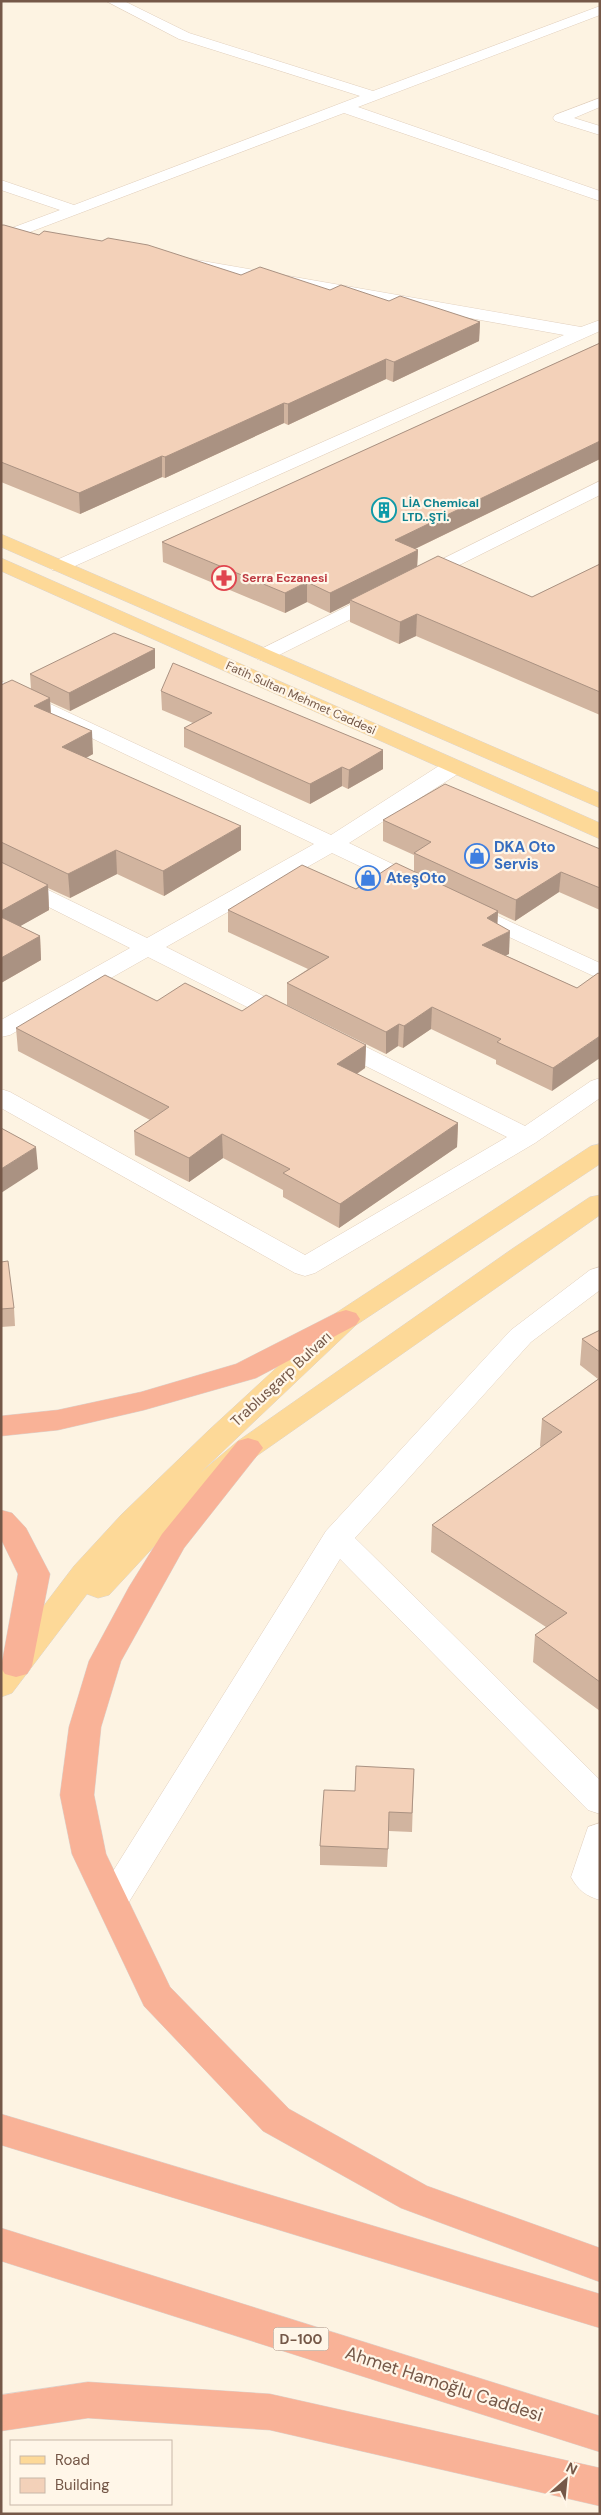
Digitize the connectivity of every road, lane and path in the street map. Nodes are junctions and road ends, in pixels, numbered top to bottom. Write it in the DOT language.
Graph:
graph roads {
  1 [pos="113,1"];
  2 [pos="600,10"];
  3 [pos="373,96"];
  4 [pos="600,102"];
  5 [pos="342,108"];
  6 [pos="600,132"];
  7 [pos="1,185"];
  8 [pos="600,196"];
  9 [pos="72,209"];
  10 [pos="5,231"];
  11 [pos="170,260"];
  12 [pos="594,328"];
  13 [pos="600,487"];
  14 [pos="1,540"];
  15 [pos="1,564"];
  16 [pos="59,566"];
  17 [pos="34,578"];
  18 [pos="264,654"];
  19 [pos="1,687"];
  20 [pos="481,749"];
  21 [pos="453,767"];
  22 [pos="600,801"];
  23 [pos="600,832"];
  24 [pos="332,844"];
  25 [pos="1,874"];
  26 [pos="147,948"];
  27 [pos="600,972"];
  28 [pos="1,1030"];
  29 [pos="600,1086"];
  30 [pos="1,1097"];
  31 [pos="526,1137"];
  32 [pos="600,1152"];
  33 [pos="600,1203"];
  34 [pos="600,1276"];
  35 [pos="346,1319"];
  36 [pos="1,1426"];
  37 [pos="248,1448"];
  38 [pos="1,1520"];
  39 [pos="337,1538"];
  40 [pos="9,1676"];
  41 [pos="600,1801"];
  42 [pos="600,1836"];
  43 [pos="600,1887"];
  44 [pos="112,1901"];
  45 [pos="1,2129"];
  46 [pos="1,2244"];
  47 [pos="600,2265"];
  48 [pos="600,2310"];
  49 [pos="1,2413"];
  50 [pos="600,2434"];
  51 [pos="600,2487"];
  1 -- 3 [label="street"];
  2 -- 3 [label="street"];
  3 -- 5 [label="street"];
  4 -- 6 [label="street"];
  5 -- 8 [label="street"];
  5 -- 9 [label="street"];
  7 -- 9 [label="street"];
  9 -- 10 [label="street"];
  11 -- 12 [label="street"];
  12 -- 16 [label="street"];
  13 -- 18 [label="street"];
  14 -- 16 [label="main road, Fatih Sultan Mehmet Caddesi"];
  15 -- 17 [label="main road, Fatih Sultan Mehmet Caddesi"];
  16 -- 17 [label="main road"];
  16 -- 18 [label="main road, Fatih Sultan Mehmet Caddesi"];
  17 -- 21 [label="main road, Fatih Sultan Mehmet Caddesi"];
  18 -- 20 [label="main road, Fatih Sultan Mehmet Caddesi"];
  19 -- 24 [label="street"];
  20 -- 21 [label="main road"];
  20 -- 22 [label="main road, Fatih Sultan Mehmet Caddesi"];
  21 -- 23 [label="main road, Fatih Sultan Mehmet Caddesi"];
  21 -- 24 [label="street"];
  24 -- 26 [label="street"];
  24 -- 27 [label="street"];
  25 -- 26 [label="street"];
  26 -- 28 [label="street"];
  26 -- 31 [label="street"];
  29 -- 31 [label="street"];
  30 -- 31 [label="street"];
  32 -- 35 [label="main road, Trablusgarp Bulvarı"];
  33 -- 37 [label="main road, Trablusgarp Bulvarı"];
  34 -- 39 [label="street"];
  35 -- 36 [label="highway"];
  35 -- 40 [label="main road, Trablusgarp Bulvarı"];
  37 -- 40 [label="main road, Trablusgarp Bulvarı"];
  37 -- 44 [label="highway"];
  38 -- 40 [label="highway"];
  39 -- 41 [label="street"];
  39 -- 44 [label="street"];
  42 -- 43 [label="street"];
  44 -- 47 [label="highway"];
  45 -- 48 [label="highway"];
  46 -- 50 [label="highway, Ahmet Hamoğlu Caddesi / D-100"];
  49 -- 51 [label="highway"];
}
